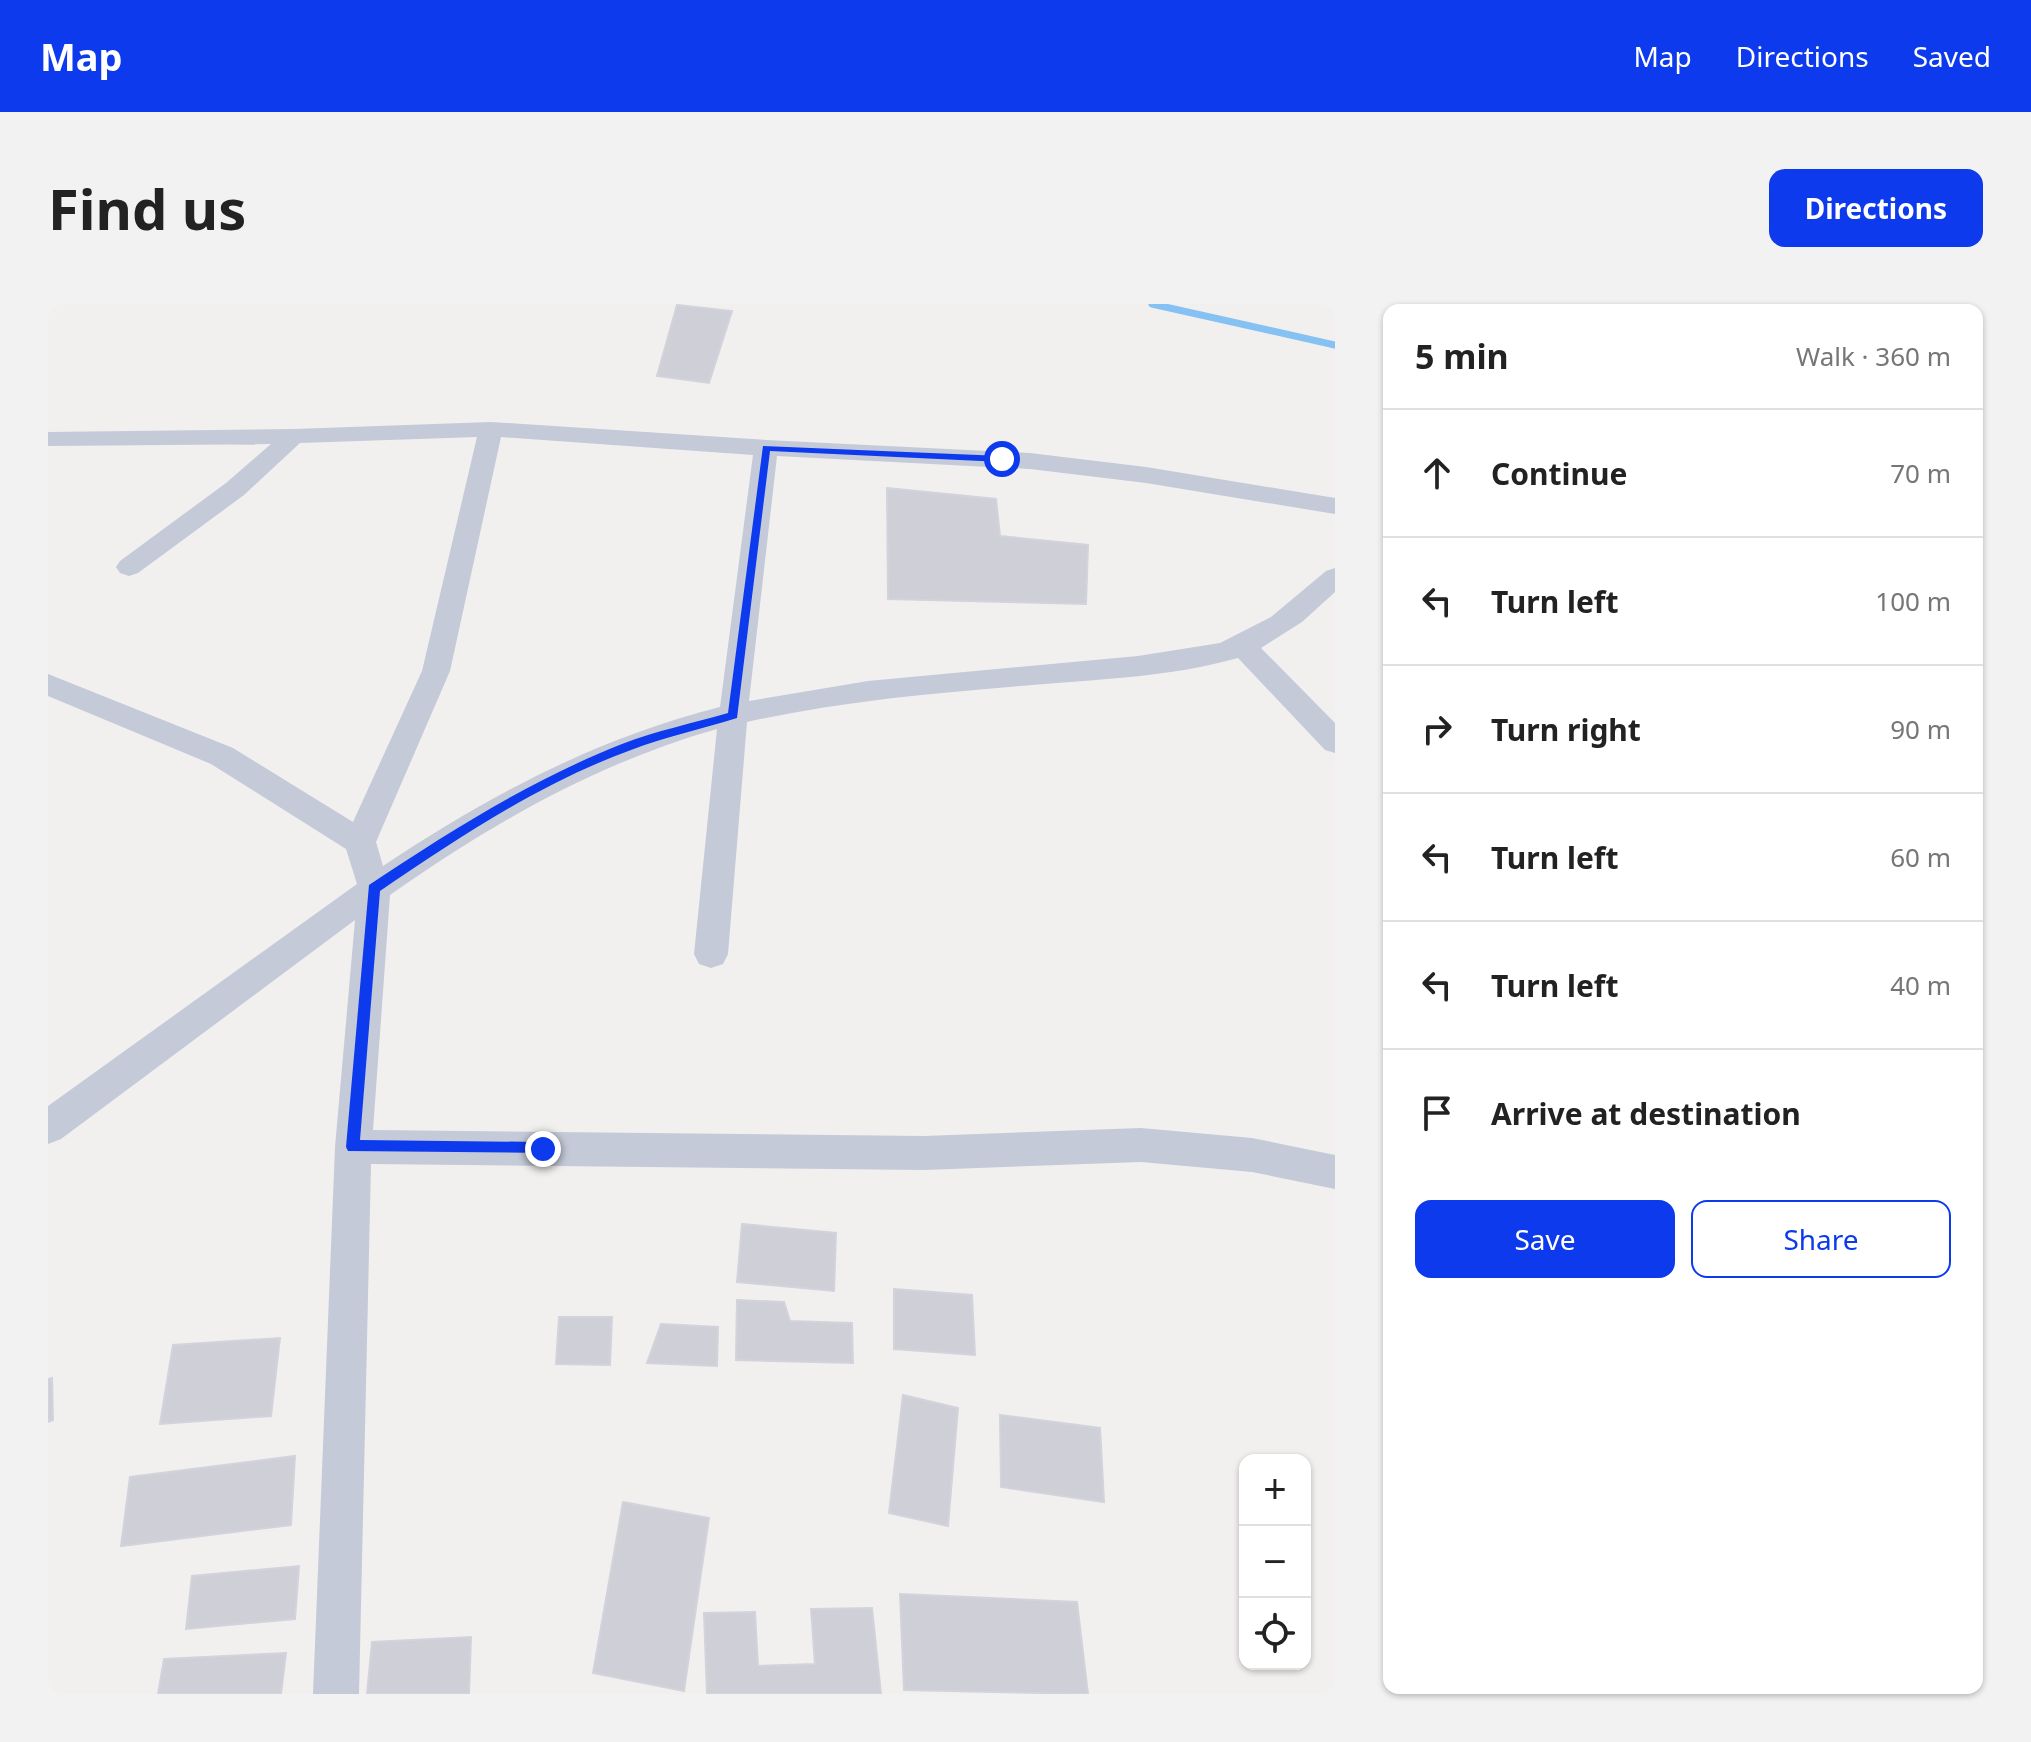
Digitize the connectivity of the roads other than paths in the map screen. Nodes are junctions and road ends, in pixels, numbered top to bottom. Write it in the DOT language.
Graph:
graph roads {
  1 [pos="491,429"];
  2 [pos="294,436"];
  3 [pos="48,439"];
  4 [pos="766,448"];
  5 [pos="1335,506"];
  6 [pos="129,567"];
  7 [pos="1335,577"];
  8 [pos="1242,645"];
  9 [pos="48,684"];
  10 [pos="733,716"];
  11 [pos="1335,742"];
  12 [pos="360,842"];
  13 [pos="374,889"];
  14 [pos="711,954"];
  15 [pos="48,1127"];
  16 [pos="353,1147"];
  17 [pos="1335,1172"];
  18 [pos="336,1694"];
  1 -- 2 [label="street"];
  1 -- 4 [label="street"];
  1 -- 12 [label="street"];
  2 -- 3 [label="street"];
  2 -- 6 [label="street"];
  4 -- 5 [label="street"];
  4 -- 10 [label="street"];
  7 -- 8 [label="street"];
  8 -- 10 [label="street"];
  8 -- 11 [label="street"];
  9 -- 12 [label="street"];
  10 -- 13 [label="street"];
  10 -- 14 [label="street"];
  12 -- 13 [label="street"];
  13 -- 15 [label="street"];
  13 -- 16 [label="street"];
  16 -- 17 [label="street"];
  16 -- 18 [label="street"];
}
